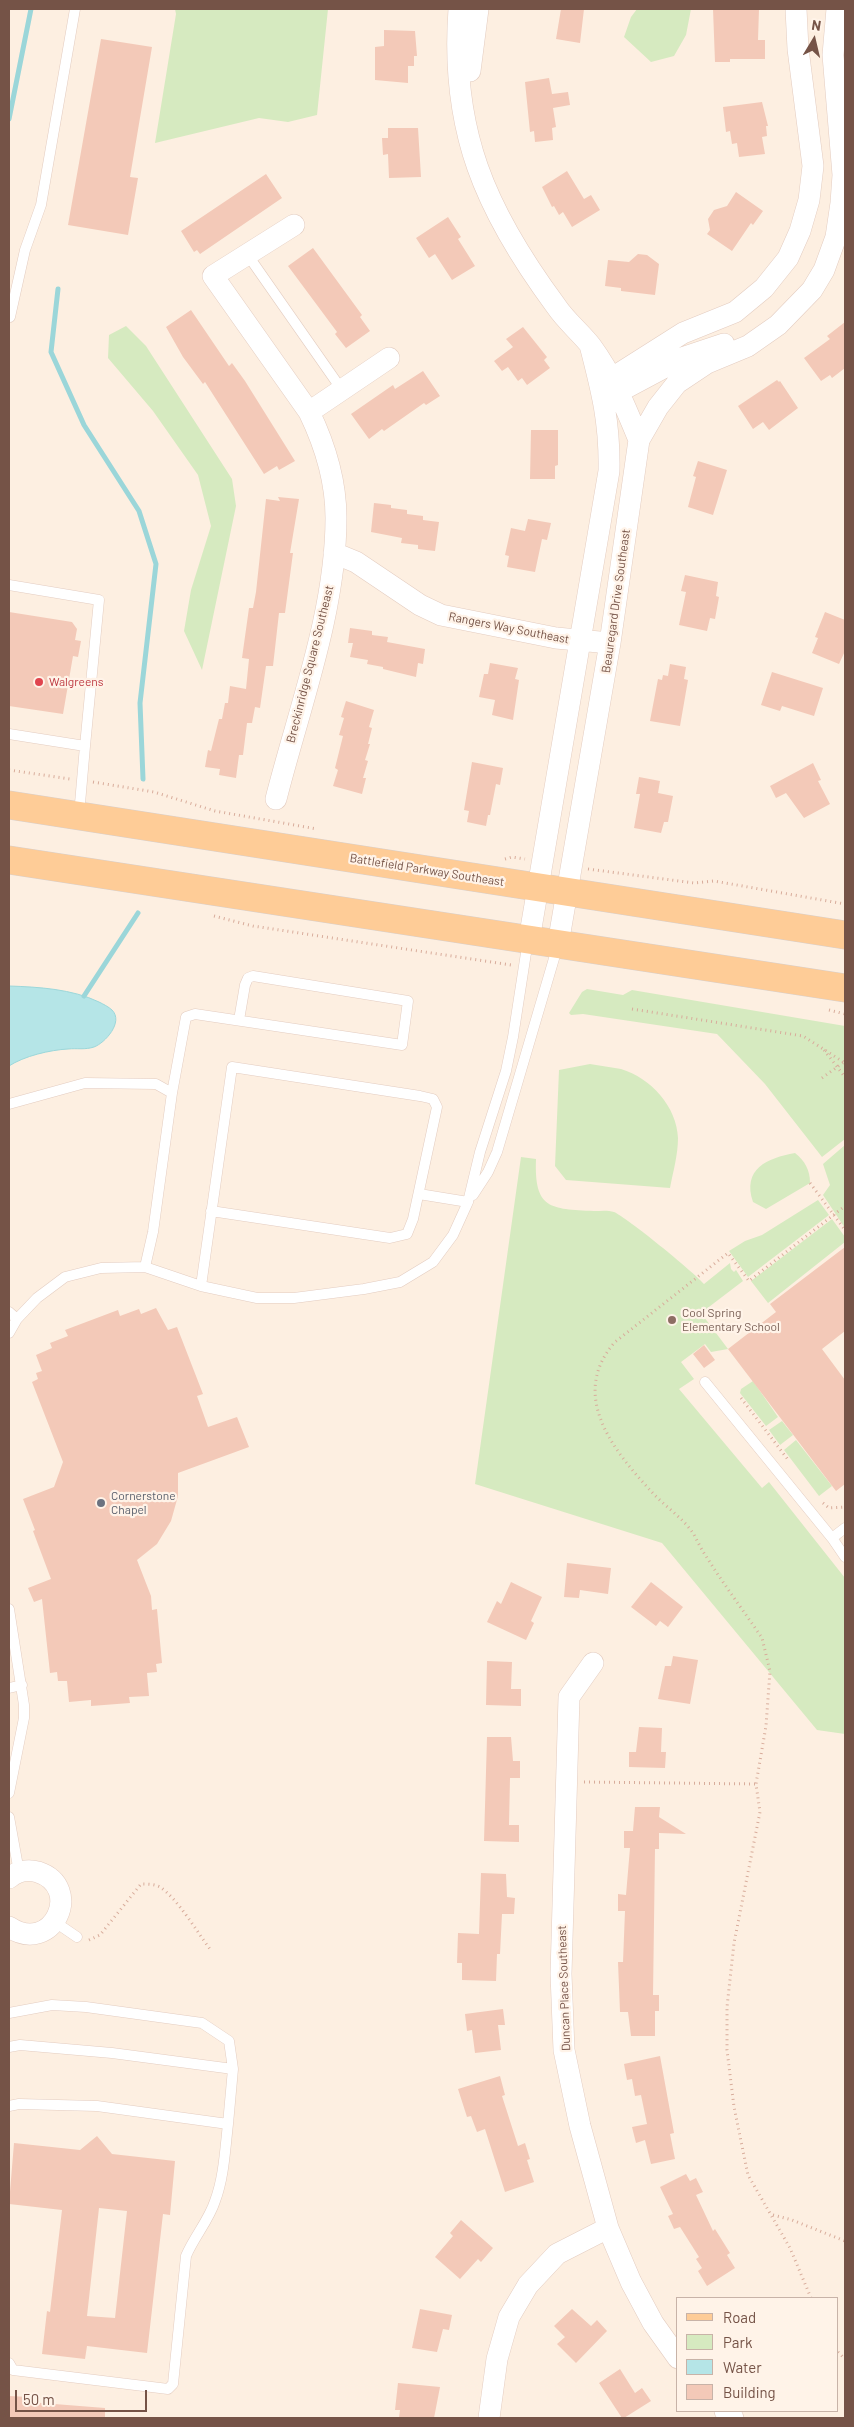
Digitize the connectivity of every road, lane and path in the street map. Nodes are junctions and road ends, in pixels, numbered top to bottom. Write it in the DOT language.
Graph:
graph roads {
  1 [pos="75,9"];
  2 [pos="459,9"];
  3 [pos="478,9"];
  4 [pos="796,9"];
  5 [pos="837,9"];
  6 [pos="468,139"];
  7 [pos="294,225"];
  8 [pos="247,254"];
  9 [pos="9,320"];
  10 [pos="778,325"];
  11 [pos="389,358"];
  12 [pos="609,388"];
  13 [pos="342,390"];
  14 [pos="309,412"];
  15 [pos="640,440"];
  16 [pos="334,553"];
  17 [pos="9,585"];
  18 [pos="579,640"];
  19 [pos="610,643"];
  20 [pos="9,734"];
  21 [pos="85,746"];
  22 [pos="9,770"];
  23 [pos="81,780"];
  24 [pos="276,799"];
  25 [pos="9,805"];
  26 [pos="79,816"];
  27 [pos="318,830"];
  28 [pos="9,860"];
  29 [pos="502,860"];
  30 [pos="540,875"];
  31 [pos="571,880"];
  32 [pos="845,904"];
  33 [pos="845,935"];
  34 [pos="529,940"];
  35 [pos="558,944"];
  36 [pos="845,988"];
  37 [pos="632,1009"];
  38 [pos="239,1020"];
  39 [pos="823,1047"];
  40 [pos="844,1062"];
  41 [pos="838,1067"];
  42 [pos="845,1077"];
  43 [pos="822,1078"];
  44 [pos="172,1093"];
  45 [pos="9,1104"];
  46 [pos="810,1183"];
  47 [pos="419,1194"];
  48 [pos="468,1202"];
  49 [pos="845,1206"];
  50 [pos="211,1211"];
  51 [pos="834,1215"];
  52 [pos="845,1230"];
  53 [pos="145,1268"];
  54 [pos="201,1286"];
  55 [pos="9,1312"];
  56 [pos="18,1319"];
  57 [pos="9,1333"];
  58 [pos="705,1382"];
  59 [pos="741,1398"];
  60 [pos="792,1465"];
  61 [pos="820,1502"];
  62 [pos="845,1507"];
  63 [pos="845,1528"];
  64 [pos="832,1538"];
  65 [pos="845,1557"];
  66 [pos="9,1609"];
  67 [pos="593,1663"];
  68 [pos="22,1685"];
  69 [pos="9,1688"];
  70 [pos="566,1782"];
  71 [pos="756,1784"];
  72 [pos="9,1792"];
  73 [pos="9,1818"];
  74 [pos="14,1875"];
  75 [pos="55,1922"];
  76 [pos="11,1931"];
  77 [pos="77,1937"];
  78 [pos="210,1949"];
  79 [pos="9,2013"];
  80 [pos="9,2047"];
  81 [pos="233,2069"];
  82 [pos="9,2106"];
  83 [pos="228,2124"];
  84 [pos="772,2215"];
  85 [pos="608,2228"];
  86 [pos="845,2241"];
  87 [pos="812,2297"];
  88 [pos="676,2355"];
  89 [pos="9,2363"];
  90 [pos="489,2418"];
  1 -- 9 [label="lane"];
  2 -- 6 [label="street"];
  3 -- 6 [label="street"];
  4 -- 12 [label="street"];
  5 -- 10 [label="street, Beauregard Drive Southeast"];
  6 -- 12 [label="street"];
  7 -- 8 [label="street, Breckinridge Square Southeast"];
  8 -- 13 [label="lane"];
  8 -- 14 [label="street, Breckinridge Square Southeast"];
  10 -- 12 [label="street, Beauregard Drive Southeast"];
  10 -- 15 [label="street, Beauregard Drive Southeast"];
  11 -- 13 [label="street"];
  12 -- 15 [label="street"];
  12 -- 18 [label="street"];
  13 -- 14 [label="street"];
  14 -- 16 [label="street, Breckinridge Square Southeast"];
  15 -- 19 [label="street, Beauregard Drive Southeast"];
  16 -- 18 [label="street, Rangers Way Southeast"];
  16 -- 24 [label="street, Breckinridge Square Southeast"];
  17 -- 21 [label="lane"];
  18 -- 19 [label="street, Rangers Way Southeast"];
  18 -- 30 [label="street"];
  19 -- 31 [label="street, Beauregard Drive Southeast"];
  20 -- 21 [label="lane"];
  21 -- 23 [label="lane"];
  22 -- 23 [label="path"];
  23 -- 26 [label="lane"];
  23 -- 27 [label="path"];
  25 -- 26 [label="main road, Battlefield Parkway Southeast"];
  26 -- 30 [label="main road, Battlefield Parkway Southeast"];
  28 -- 34 [label="main road"];
  29 -- 30 [label="path"];
  30 -- 31 [label="main road, Battlefield Parkway Southeast"];
  30 -- 34 [label="street"];
  31 -- 32 [label="path"];
  31 -- 33 [label="main road, Battlefield Parkway Southeast"];
  31 -- 35 [label="street, Beauregard Drive Southeast"];
  34 -- 35 [label="main road"];
  34 -- 48 [label="lane"];
  35 -- 36 [label="main road"];
  35 -- 48 [label="lane"];
  37 -- 39 [label="path"];
  38 -- 38 [label="lane"];
  38 -- 44 [label="lane"];
  39 -- 40 [label="path"];
  39 -- 41 [label="path"];
  40 -- 41 [label="path"];
  41 -- 42 [label="path"];
  41 -- 43 [label="path"];
  44 -- 45 [label="lane"];
  44 -- 53 [label="lane"];
  46 -- 51 [label="path"];
  47 -- 48 [label="lane"];
  47 -- 50 [label="lane"];
  47 -- 50 [label="lane"];
  48 -- 54 [label="lane"];
  49 -- 51 [label="path"];
  50 -- 54 [label="lane"];
  51 -- 52 [label="path"];
  51 -- 71 [label="path"];
  53 -- 54 [label="lane"];
  53 -- 56 [label="lane"];
  55 -- 56 [label="lane"];
  56 -- 57 [label="lane"];
  58 -- 64 [label="lane"];
  59 -- 60 [label="path"];
  61 -- 62 [label="path"];
  63 -- 64 [label="lane"];
  64 -- 65 [label="lane"];
  66 -- 68 [label="lane"];
  67 -- 70 [label="street, Duncan Place Southeast"];
  68 -- 69 [label="lane"];
  68 -- 72 [label="lane"];
  70 -- 71 [label="path"];
  70 -- 85 [label="street, Duncan Place Southeast"];
  71 -- 84 [label="path"];
  73 -- 74 [label="lane"];
  74 -- 75 [label="street"];
  75 -- 76 [label="street"];
  75 -- 77 [label="lane"];
  77 -- 78 [label="path"];
  79 -- 81 [label="lane"];
  80 -- 81 [label="lane"];
  81 -- 83 [label="lane"];
  82 -- 83 [label="lane"];
  83 -- 89 [label="lane"];
  84 -- 86 [label="path"];
  84 -- 87 [label="path"];
  85 -- 88 [label="street, Duncan Place Southeast"];
  85 -- 90 [label="street"];
}
